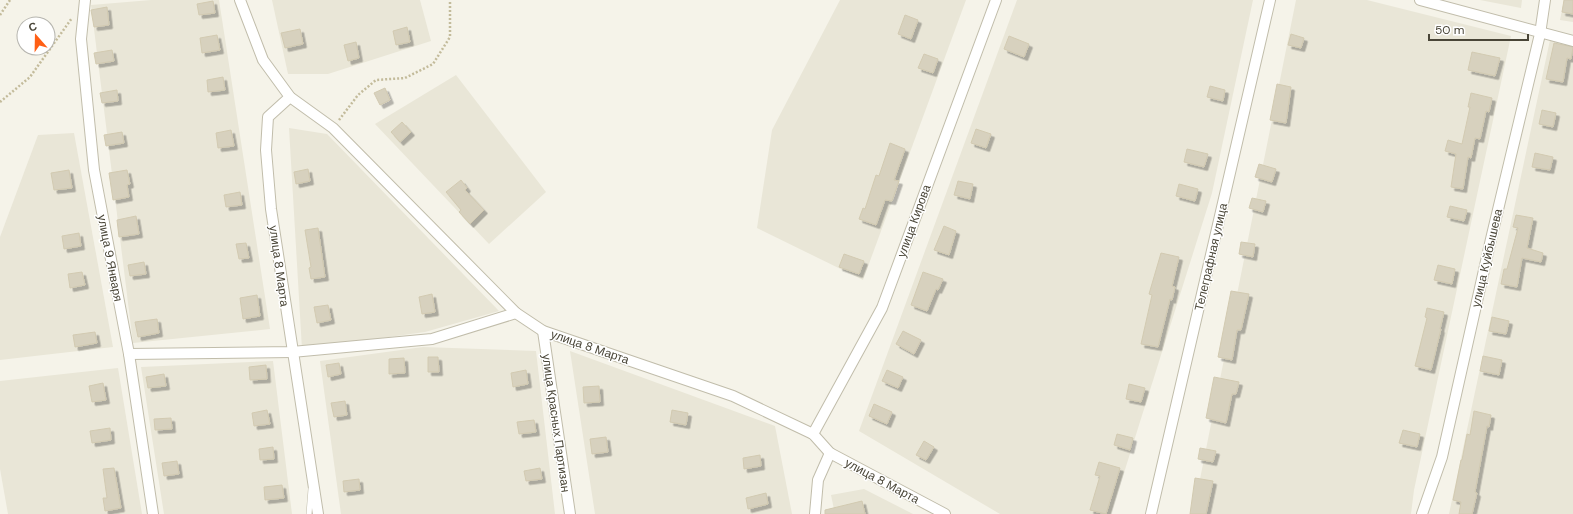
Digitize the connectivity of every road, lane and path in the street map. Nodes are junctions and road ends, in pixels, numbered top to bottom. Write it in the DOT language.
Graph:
graph roads {
  1 [pos="10,0"];
  2 [pos="85,0"];
  3 [pos="240,0"];
  4 [pos="450,0"];
  5 [pos="996,0"];
  6 [pos="1270,0"];
  7 [pos="1420,0"];
  8 [pos="1545,0"];
  9 [pos="0,14"];
  10 [pos="72,17"];
  11 [pos="1540,34"];
  12 [pos="1573,41"];
  13 [pos="290,97"];
  14 [pos="0,102"];
  15 [pos="333,128"];
  16 [pos="516,313"];
  17 [pos="543,331"];
  18 [pos="292,352"];
  19 [pos="129,354"];
  20 [pos="813,434"];
  21 [pos="830,453"];
  22 [pos="312,480"];
  23 [pos="153,514"];
  24 [pos="309,514"];
  25 [pos="318,514"];
  26 [pos="570,514"];
  27 [pos="814,514"];
  28 [pos="945,514"];
  29 [pos="1151,514"];
  30 [pos="1422,514"];
  1 -- 9 [label="path"];
  2 -- 19 [label="street, улица 9 Января"];
  3 -- 13 [label="street, улица 8 Марта"];
  4 -- 15 [label="path"];
  5 -- 20 [label="street, улица Кирова"];
  6 -- 29 [label="street, Телеграфная улица"];
  7 -- 11 [label="street"];
  8 -- 11 [label="street, улица Куйбышева"];
  10 -- 14 [label="path"];
  11 -- 12 [label="street"];
  11 -- 30 [label="street, улица Куйбышева"];
  13 -- 15 [label="street, улица 8 Марта"];
  13 -- 18 [label="street, улица 8 Марта"];
  15 -- 16 [label="street, улица 8 Марта"];
  16 -- 17 [label="street, улица 8 Марта"];
  16 -- 18 [label="street"];
  17 -- 20 [label="street, улица 8 Марта"];
  17 -- 26 [label="street, улица Красных Партизан"];
  18 -- 19 [label="street"];
  18 -- 22 [label="street, улица 8 Марта"];
  19 -- 23 [label="street, улица 9 Января"];
  20 -- 21 [label="street, улица 8 Марта"];
  21 -- 27 [label="street"];
  21 -- 28 [label="street, улица 8 Марта"];
  22 -- 24 [label="lane"];
  22 -- 25 [label="street, улица 8 Марта"];
}
